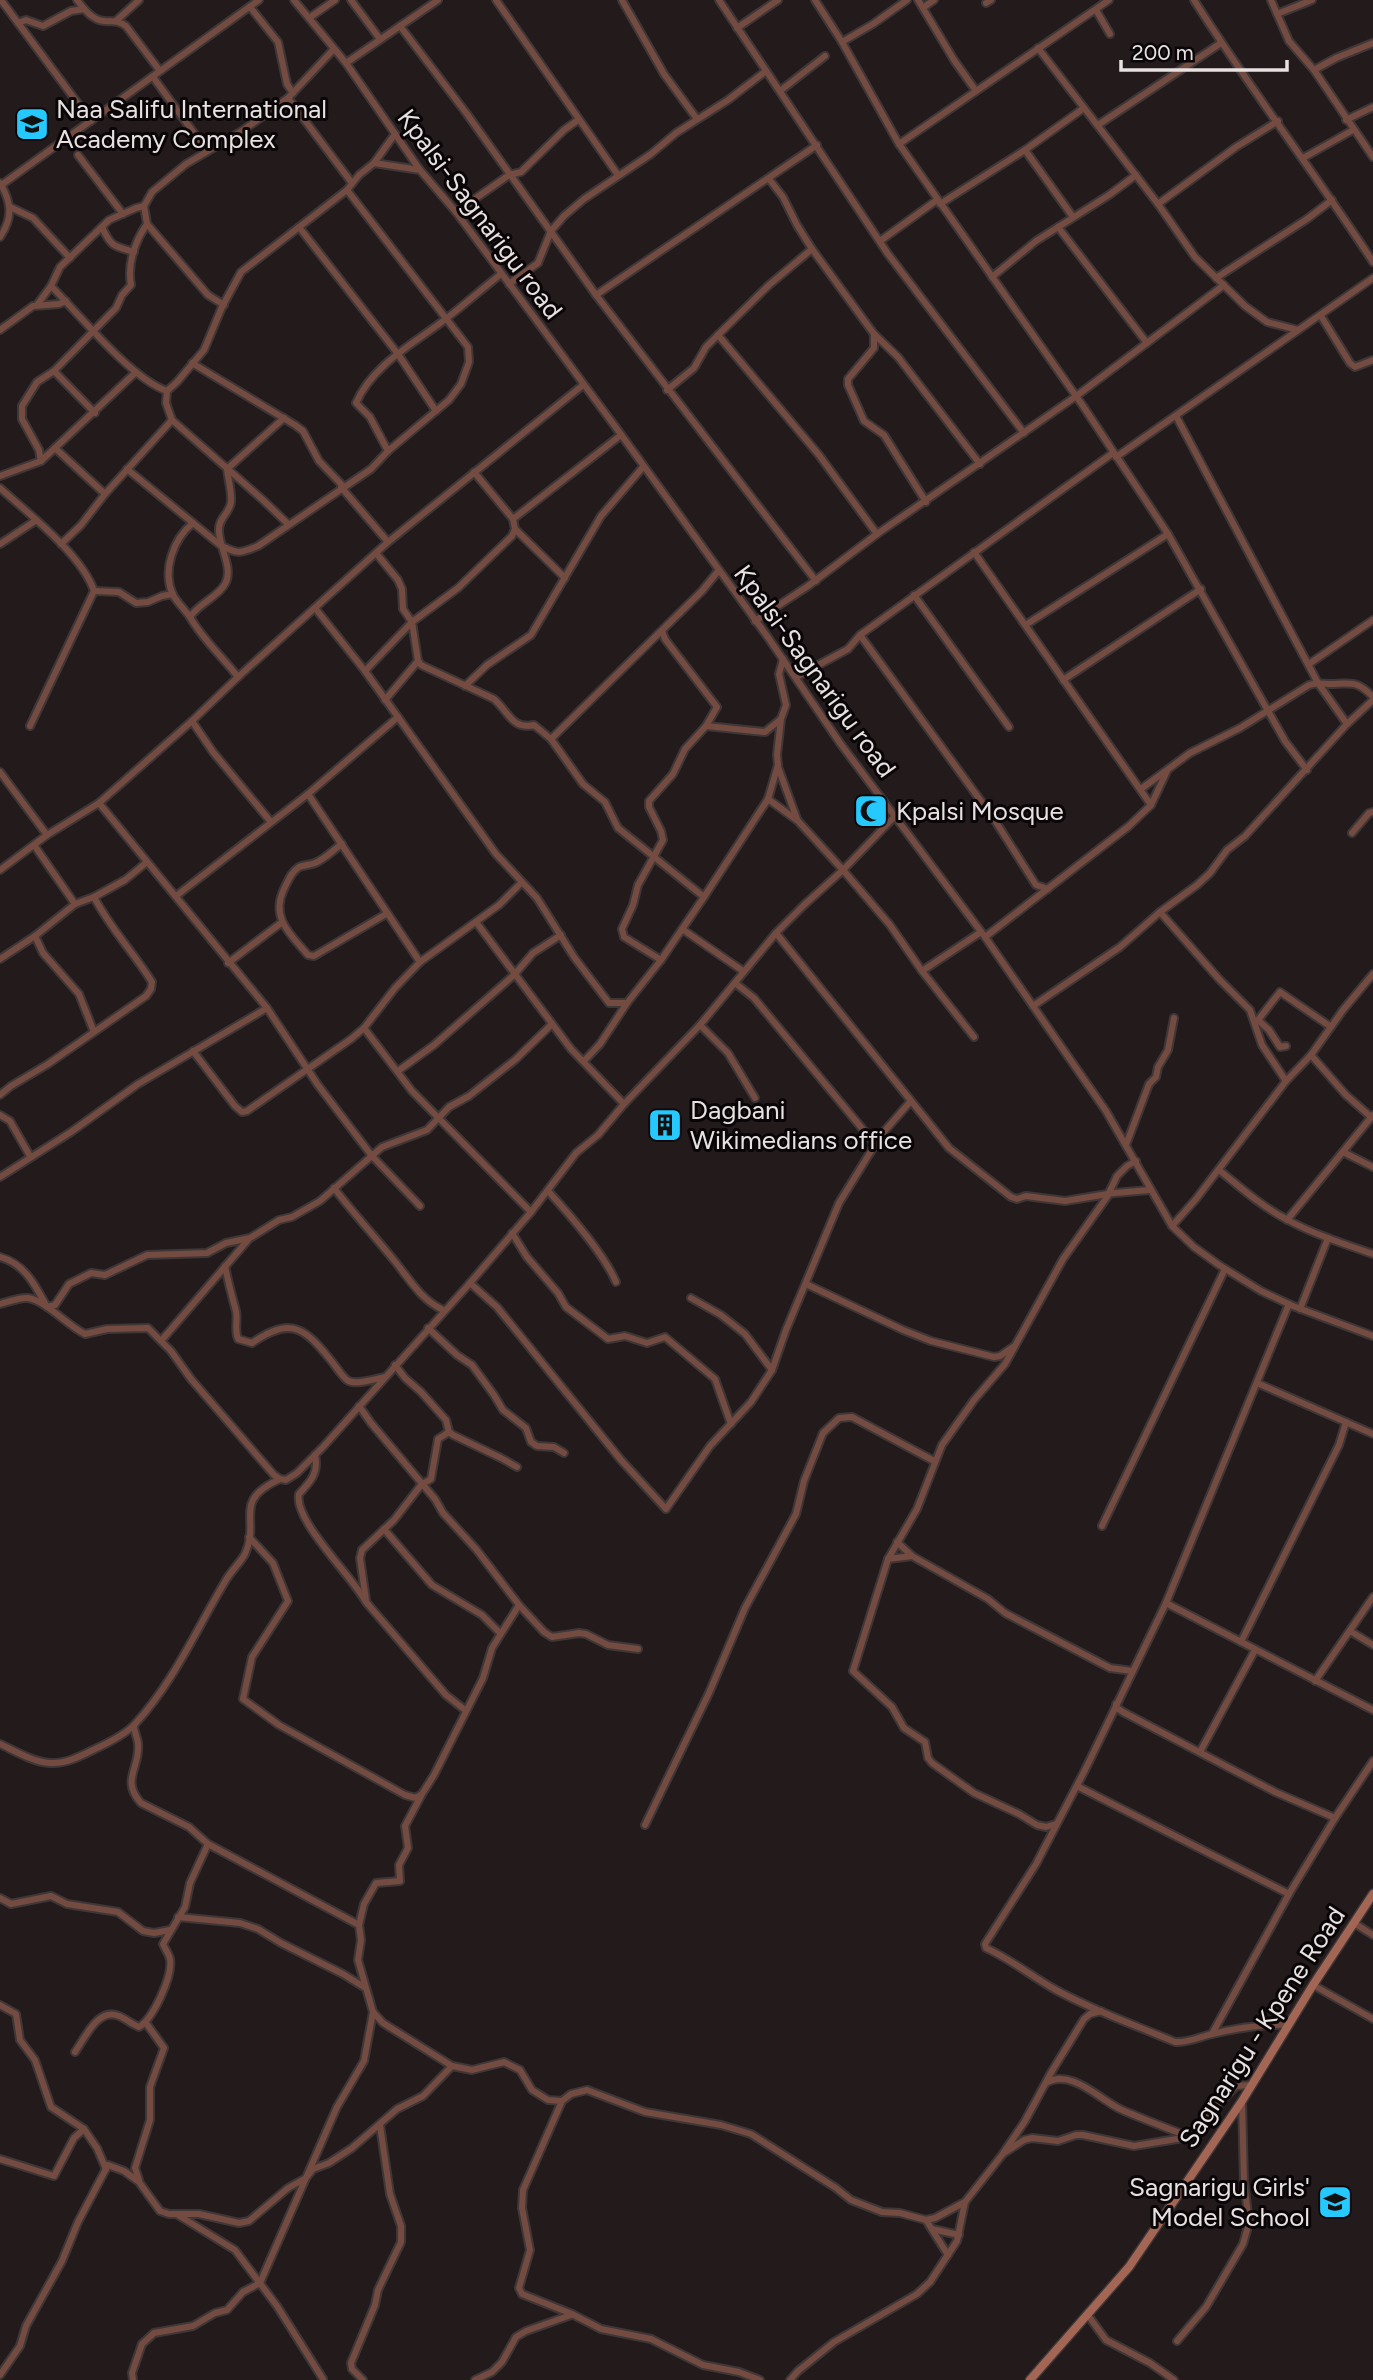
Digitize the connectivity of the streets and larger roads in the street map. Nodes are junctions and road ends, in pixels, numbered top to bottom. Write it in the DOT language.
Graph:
graph roads {
  1 [pos="1,0"];
  2 [pos="77,0"];
  3 [pos="139,0"];
  4 [pos="259,0"];
  5 [pos="294,0"];
  6 [pos="335,0"];
  7 [pos="351,0"];
  8 [pos="438,0"];
  9 [pos="496,0"];
  10 [pos="622,0"];
  11 [pos="719,0"];
  12 [pos="778,0"];
  13 [pos="815,0"];
  14 [pos="907,0"];
  15 [pos="918,0"];
  16 [pos="934,0"];
  17 [pos="1109,0"];
  18 [pos="1194,0"];
  19 [pos="1271,0"];
  20 [pos="1312,0"];
  21 [pos="1097,5"];
  22 [pos="250,7"];
  23 [pos="924,7"];
  24 [pos="84,9"];
  25 [pos="1277,14"];
  26 [pos="309,18"];
  27 [pos="116,21"];
  28 [pos="18,23"];
  29 [pos="400,26"];
  30 [pos="737,27"];
  31 [pos="1110,34"];
  32 [pos="380,39"];
  33 [pos="842,43"];
  34 [pos="1221,43"];
  35 [pos="1373,43"];
  36 [pos="1038,48"];
  37 [pos="333,50"];
  38 [pos="825,56"];
  39 [pos="346,63"];
  40 [pos="1314,70"];
  41 [pos="160,71"];
  42 [pos="766,71"];
  43 [pos="153,77"];
  44 [pos="976,91"];
  45 [pos="780,92"];
  46 [pos="291,95"];
  47 [pos="1373,107"];
  48 [pos="1084,108"];
  49 [pos="697,119"];
  50 [pos="578,120"];
  51 [pos="1346,120"];
  52 [pos="91,121"];
  53 [pos="1278,121"];
  54 [pos="1098,125"];
  55 [pos="1353,130"];
  56 [pos="395,134"];
  57 [pos="899,144"];
  58 [pos="817,145"];
  59 [pos="1025,150"];
  60 [pos="206,152"];
  61 [pos="78,155"];
  62 [pos="1373,157"];
  63 [pos="1303,158"];
  64 [pos="374,163"];
  65 [pos="420,170"];
  66 [pos="509,175"];
  67 [pos="618,175"];
  68 [pos="1136,175"];
  69 [pos="769,179"];
  70 [pos="352,183"];
  71 [pos="0,185"];
  72 [pos="347,190"];
  73 [pos="1332,200"];
  74 [pos="938,202"];
  75 [pos="1158,204"];
  76 [pos="144,206"];
  77 [pos="10,207"];
  78 [pos="456,212"];
  79 [pos="123,214"];
  80 [pos="1073,217"];
  81 [pos="147,223"];
  82 [pos="102,227"];
  83 [pos="299,227"];
  84 [pos="1058,227"];
  85 [pos="551,231"];
  86 [pos="0,237"];
  87 [pos="880,241"];
  88 [pos="812,249"];
  89 [pos="134,252"];
  90 [pos="70,258"];
  91 [pos="1373,262"];
  92 [pos="501,274"];
  93 [pos="992,277"];
  94 [pos="1216,278"];
  95 [pos="1373,278"];
  96 [pos="509,285"];
  97 [pos="1223,285"];
  98 [pos="51,286"];
  99 [pos="596,295"];
  100 [pos="66,301"];
  101 [pos="37,305"];
  102 [pos="224,305"];
  103 [pos="1321,316"];
  104 [pos="445,320"];
  105 [pos="0,330"];
  106 [pos="1298,330"];
  107 [pos="93,331"];
  108 [pos="874,334"];
  109 [pos="718,335"];
  110 [pos="1147,343"];
  111 [pos="398,354"];
  112 [pos="1373,360"];
  113 [pos="192,363"];
  114 [pos="54,371"];
  115 [pos="136,372"];
  116 [pos="583,385"];
  117 [pos="667,390"];
  118 [pos="167,391"];
  119 [pos="1075,397"];
  120 [pos="436,411"];
  121 [pos="95,412"];
  122 [pos="1176,416"];
  123 [pos="284,418"];
  124 [pos="172,420"];
  125 [pos="1024,433"];
  126 [pos="621,435"];
  127 [pos="55,448"];
  128 [pos="388,451"];
  129 [pos="1114,455"];
  130 [pos="41,461"];
  131 [pos="980,464"];
  132 [pos="643,467"];
  133 [pos="127,469"];
  134 [pos="228,469"];
  135 [pos="474,472"];
  136 [pos="0,476"];
  137 [pos="342,486"];
  138 [pos="0,488"];
  139 [pos="105,494"];
  140 [pos="926,502"];
  141 [pos="513,519"];
  142 [pos="35,521"];
  143 [pos="193,523"];
  144 [pos="288,524"];
  145 [pos="515,529"];
  146 [pos="877,534"];
  147 [pos="1168,534"];
  148 [pos="388,541"];
  149 [pos="0,544"];
  150 [pos="61,544"];
  151 [pos="220,545"];
  152 [pos="974,552"];
  153 [pos="376,553"];
  154 [pos="719,570"];
  155 [pos="565,578"];
  156 [pos="816,581"];
  157 [pos="1201,589"];
  158 [pos="94,591"];
  159 [pos="173,594"];
  160 [pos="914,595"];
  161 [pos="315,608"];
  162 [pos="190,617"];
  163 [pos="1373,620"];
  164 [pos="755,621"];
  165 [pos="412,622"];
  166 [pos="1027,624"];
  167 [pos="662,631"];
  168 [pos="860,635"];
  169 [pos="783,659"];
  170 [pos="418,661"];
  171 [pos="1309,664"];
  172 [pos="365,671"];
  173 [pos="237,677"];
  174 [pos="796,677"];
  175 [pos="1063,680"];
  176 [pos="1318,682"];
  177 [pos="465,686"];
  178 [pos="1373,698"];
  179 [pos="385,700"];
  180 [pos="1269,710"];
  181 [pos="398,717"];
  182 [pos="781,719"];
  183 [pos="192,721"];
  184 [pos="1347,724"];
  185 [pos="30,726"];
  186 [pos="706,726"];
  187 [pos="1009,727"];
  188 [pos="551,739"];
  189 [pos="778,765"];
  190 [pos="1168,770"];
  191 [pos="1307,770"];
  192 [pos="0,772"];
  193 [pos="1140,789"];
  194 [pos="308,794"];
  195 [pos="768,799"];
  196 [pos="99,803"];
  197 [pos="1151,805"];
  198 [pos="1373,812"];
  199 [pos="896,815"];
  200 [pos="797,821"];
  201 [pos="271,822"];
  202 [pos="1352,833"];
  203 [pos="47,835"];
  204 [pos="342,844"];
  205 [pos="34,845"];
  206 [pos="655,858"];
  207 [pos="147,862"];
  208 [pos="0,870"];
  209 [pos="843,870"];
  210 [pos="522,882"];
  211 [pos="1036,885"];
  212 [pos="1048,889"];
  213 [pos="176,896"];
  214 [pos="94,897"];
  215 [pos="704,897"];
  216 [pos="1036,897"];
  217 [pos="75,904"];
  218 [pos="1160,912"];
  219 [pos="386,914"];
  220 [pos="476,922"];
  221 [pos="281,923"];
  222 [pos="682,929"];
  223 [pos="776,933"];
  224 [pos="983,934"];
  225 [pos="561,935"];
  226 [pos="35,936"];
  227 [pos="0,959"];
  228 [pos="661,960"];
  229 [pos="420,962"];
  230 [pos="228,963"];
  231 [pos="743,971"];
  232 [pos="922,971"];
  233 [pos="1373,974"];
  234 [pos="514,975"];
  235 [pos="735,983"];
  236 [pos="627,1003"];
  237 [pos="1033,1006"];
  238 [pos="267,1008"];
  239 [pos="1174,1018"];
  240 [pos="552,1024"];
  241 [pos="700,1025"];
  242 [pos="1331,1027"];
  243 [pos="364,1028"];
  244 [pos="94,1032"];
  245 [pos="974,1037"];
  246 [pos="1286,1046"];
  247 [pos="194,1051"];
  248 [pos="1311,1055"];
  249 [pos="584,1061"];
  250 [pos="308,1069"];
  251 [pos="398,1072"];
  252 [pos="1286,1082"];
  253 [pos="0,1095"];
  254 [pos="755,1098"];
  255 [pos="910,1102"];
  256 [pos="624,1104"];
  257 [pos="0,1115"];
  258 [pos="1372,1116"];
  259 [pos="438,1120"];
  260 [pos="875,1144"];
  261 [pos="1126,1145"];
  262 [pos="1343,1152"];
  263 [pos="30,1156"];
  264 [pos="372,1156"];
  265 [pos="1136,1161"];
  266 [pos="1373,1167"];
  267 [pos="1219,1170"];
  268 [pos="0,1177"];
  269 [pos="334,1188"];
  270 [pos="1150,1190"];
  271 [pos="548,1191"];
  272 [pos="1109,1194"];
  273 [pos="420,1206"];
  274 [pos="531,1212"];
  275 [pos="1287,1220"];
  276 [pos="1172,1226"];
  277 [pos="512,1233"];
  278 [pos="250,1238"];
  279 [pos="1328,1238"];
  280 [pos="1373,1254"];
  281 [pos="0,1257"];
  282 [pos="226,1266"];
  283 [pos="1225,1269"];
  284 [pos="616,1282"];
  285 [pos="470,1283"];
  286 [pos="806,1284"];
  287 [pos="691,1297"];
  288 [pos="0,1304"];
  289 [pos="1289,1304"];
  290 [pos="47,1307"];
  291 [pos="1300,1309"];
  292 [pos="443,1310"];
  293 [pos="428,1328"];
  294 [pos="1373,1336"];
  295 [pos="161,1341"];
  296 [pos="1018,1344"];
  297 [pos="396,1365"];
  298 [pos="772,1370"];
  299 [pos="385,1377"];
  300 [pos="1257,1383"];
  301 [pos="359,1406"];
  302 [pos="1346,1422"];
  303 [pos="731,1424"];
  304 [pos="449,1432"];
  305 [pos="1373,1434"];
  306 [pos="564,1453"];
  307 [pos="315,1455"];
  308 [pos="934,1461"];
  309 [pos="517,1468"];
  310 [pos="280,1479"];
  311 [pos="421,1485"];
  312 [pos="1102,1526"];
  313 [pos="384,1530"];
  314 [pos="249,1537"];
  315 [pos="897,1542"];
  316 [pos="912,1556"];
  317 [pos="888,1559"];
  318 [pos="1373,1597"];
  319 [pos="366,1602"];
  320 [pos="1166,1603"];
  321 [pos="519,1605"];
  322 [pos="1350,1631"];
  323 [pos="500,1633"];
  324 [pos="1241,1642"];
  325 [pos="1373,1645"];
  326 [pos="638,1649"];
  327 [pos="1255,1650"];
  328 [pos="1132,1671"];
  329 [pos="1315,1681"];
  330 [pos="1116,1704"];
  331 [pos="465,1710"];
  332 [pos="1373,1710"];
  333 [pos="134,1726"];
  334 [pos="0,1745"];
  335 [pos="1199,1752"];
  336 [pos="1373,1761"];
  337 [pos="1077,1786"];
  338 [pos="422,1794"];
  339 [pos="1335,1818"];
  340 [pos="1057,1824"];
  341 [pos="645,1825"];
  342 [pos="208,1844"];
  343 [pos="1289,1894"];
  344 [pos="1373,1894"];
  345 [pos="0,1898"];
  346 [pos="178,1917"];
  347 [pos="1353,1923"];
  348 [pos="359,1926"];
  349 [pos="170,1930"];
  350 [pos="1373,1935"];
  351 [pos="1313,1985"];
  352 [pos="364,1987"];
  353 [pos="0,2005"];
  354 [pos="1101,2011"];
  355 [pos="373,2012"];
  356 [pos="1373,2019"];
  357 [pos="146,2023"];
  358 [pos="1289,2025"];
  359 [pos="1212,2034"];
  360 [pos="75,2052"];
  361 [pos="452,2066"];
  362 [pos="1045,2084"];
  363 [pos="1250,2085"];
  364 [pos="562,2101"];
  365 [pos="1242,2101"];
  366 [pos="380,2125"];
  367 [pos="84,2129"];
  368 [pos="1187,2136"];
  369 [pos="1002,2155"];
  370 [pos="0,2159"];
  371 [pos="106,2169"];
  372 [pos="306,2178"];
  373 [pos="139,2182"];
  374 [pos="965,2202"];
  375 [pos="176,2214"];
  376 [pos="926,2220"];
  377 [pos="932,2229"];
  378 [pos="959,2235"];
  379 [pos="948,2255"];
  380 [pos="260,2283"];
  381 [pos="572,2314"];
  382 [pos="1087,2314"];
  383 [pos="1177,2342"];
  384 [pos="0,2375"];
  385 [pos="323,2379"];
  386 [pos="133,2380"];
  387 [pos="363,2380"];
  388 [pos="475,2380"];
  389 [pos="760,2380"];
  390 [pos="790,2380"];
  391 [pos="1030,2380"];
  392 [pos="1174,2380"];
  1 -- 28 [label="street"];
  2 -- 24 [label="street"];
  3 -- 27 [label="street"];
  4 -- 22 [label="street"];
  5 -- 26 [label="street, Kpalsi-Sagnarigu road"];
  6 -- 26 [label="street"];
  7 -- 32 [label="street"];
  8 -- 29 [label="street"];
  9 -- 50 [label="street"];
  10 -- 49 [label="street"];
  11 -- 30 [label="street"];
  12 -- 30 [label="street"];
  13 -- 33 [label="street"];
  14 -- 33 [label="street"];
  15 -- 23 [label="street"];
  16 -- 23 [label="street"];
  17 -- 21 [label="street"];
  18 -- 34 [label="street"];
  19 -- 25 [label="street"];
  20 -- 25 [label="street"];
  21 -- 31 [label="street"];
  21 -- 36 [label="street"];
  22 -- 41 [label="street"];
  22 -- 46 [label="street"];
  23 -- 44 [label="street"];
  24 -- 27 [label="street"];
  24 -- 28 [label="street"];
  25 -- 40 [label="street"];
  26 -- 37 [label="street, Kpalsi-Sagnarigu road"];
  27 -- 41 [label="street"];
  28 -- 52 [label="street"];
  29 -- 32 [label="street"];
  29 -- 66 [label="street"];
  30 -- 42 [label="street"];
  32 -- 39 [label="street"];
  33 -- 57 [label="street"];
  34 -- 53 [label="street"];
  34 -- 54 [label="street"];
  35 -- 40 [label="street"];
  36 -- 44 [label="street"];
  36 -- 48 [label="street"];
  37 -- 39 [label="street, Kpalsi-Sagnarigu road"];
  37 -- 46 [label="street"];
  38 -- 45 [label="street"];
  39 -- 56 [label="street, Kpalsi-Sagnarigu road"];
  40 -- 51 [label="street"];
  41 -- 43 [label="street"];
  42 -- 45 [label="street"];
  42 -- 49 [label="street"];
  43 -- 52 [label="street"];
  43 -- 60 [label="street"];
  44 -- 57 [label="street"];
  45 -- 58 [label="street"];
  46 -- 60 [label="street"];
  46 -- 70 [label="street"];
  47 -- 51 [label="street"];
  48 -- 54 [label="street"];
  48 -- 59 [label="street"];
  49 -- 67 [label="street"];
  50 -- 66 [label="street"];
  50 -- 67 [label="street"];
  51 -- 55 [label="street"];
  52 -- 71 [label="street"];
  53 -- 63 [label="street"];
  53 -- 75 [label="street"];
  54 -- 68 [label="street"];
  55 -- 62 [label="street"];
  55 -- 63 [label="street"];
  56 -- 64 [label="street"];
  56 -- 65 [label="street, Kpalsi-Sagnarigu road"];
  57 -- 74 [label="street"];
  58 -- 69 [label="street"];
  58 -- 87 [label="street"];
  59 -- 74 [label="street"];
  59 -- 80 [label="street"];
  60 -- 76 [label="street"];
  61 -- 79 [label="street"];
  63 -- 73 [label="street"];
  64 -- 65 [label="street"];
  64 -- 70 [label="street"];
  65 -- 78 [label="street, Kpalsi-Sagnarigu road"];
  66 -- 78 [label="street"];
  66 -- 85 [label="street"];
  67 -- 85 [label="street"];
  68 -- 75 [label="street"];
  68 -- 80 [label="street"];
  69 -- 88 [label="street"];
  69 -- 99 [label="street"];
  70 -- 72 [label="street"];
  71 -- 77 [label="street"];
  72 -- 83 [label="street"];
  72 -- 104 [label="street"];
  73 -- 91 [label="street"];
  73 -- 94 [label="street"];
  74 -- 87 [label="street"];
  74 -- 93 [label="street"];
  75 -- 94 [label="street"];
  76 -- 79 [label="street"];
  76 -- 81 [label="street"];
  77 -- 86 [label="street"];
  77 -- 90 [label="street"];
  78 -- 92 [label="street, Kpalsi-Sagnarigu road"];
  79 -- 82 [label="street"];
  80 -- 84 [label="street"];
  81 -- 89 [label="street"];
  81 -- 102 [label="street"];
  82 -- 89 [label="street"];
  82 -- 90 [label="street"];
  83 -- 102 [label="street"];
  83 -- 111 [label="street"];
  84 -- 93 [label="street"];
  84 -- 110 [label="street"];
  85 -- 96 [label="street"];
  85 -- 99 [label="street"];
  87 -- 125 [label="street"];
  88 -- 108 [label="street"];
  88 -- 109 [label="street"];
  89 -- 107 [label="street"];
  90 -- 98 [label="street"];
  92 -- 96 [label="street, Kpalsi-Sagnarigu road"];
  92 -- 104 [label="street"];
  93 -- 119 [label="street"];
  94 -- 97 [label="street"];
  95 -- 103 [label="street"];
  96 -- 116 [label="street, Kpalsi-Sagnarigu road"];
  97 -- 106 [label="street"];
  97 -- 110 [label="street"];
  98 -- 100 [label="street"];
  98 -- 101 [label="street"];
  99 -- 117 [label="street"];
  100 -- 101 [label="street"];
  100 -- 107 [label="street"];
  101 -- 105 [label="street"];
  102 -- 113 [label="street"];
  103 -- 106 [label="street"];
  103 -- 112 [label="street"];
  104 -- 111 [label="street"];
  104 -- 120 [label="street"];
  106 -- 122 [label="street"];
  107 -- 114 [label="street"];
  107 -- 115 [label="street"];
  108 -- 131 [label="street"];
  108 -- 140 [label="street"];
  109 -- 117 [label="street"];
  109 -- 146 [label="street"];
  110 -- 119 [label="street"];
  111 -- 120 [label="street"];
  111 -- 128 [label="street"];
  113 -- 118 [label="street"];
  113 -- 123 [label="street"];
  114 -- 121 [label="street"];
  114 -- 130 [label="street"];
  115 -- 118 [label="street"];
  115 -- 121 [label="street"];
  116 -- 126 [label="street, Kpalsi-Sagnarigu road"];
  116 -- 135 [label="street"];
  117 -- 156 [label="street"];
  118 -- 124 [label="street"];
  119 -- 125 [label="street"];
  119 -- 129 [label="street"];
  120 -- 128 [label="street"];
  121 -- 127 [label="street"];
  122 -- 129 [label="street"];
  122 -- 171 [label="street"];
  123 -- 134 [label="street"];
  123 -- 137 [label="street"];
  124 -- 133 [label="street"];
  124 -- 134 [label="street"];
  125 -- 131 [label="street"];
  126 -- 132 [label="street, Kpalsi-Sagnarigu road"];
  126 -- 141 [label="street"];
  127 -- 130 [label="street"];
  127 -- 139 [label="street"];
  128 -- 137 [label="street"];
  129 -- 147 [label="street"];
  129 -- 152 [label="street"];
  130 -- 136 [label="street"];
  131 -- 140 [label="street"];
  132 -- 154 [label="street, Kpalsi-Sagnarigu road"];
  132 -- 155 [label="street"];
  133 -- 139 [label="street"];
  133 -- 143 [label="street"];
  134 -- 144 [label="street"];
  134 -- 151 [label="street"];
  135 -- 141 [label="street"];
  135 -- 148 [label="street"];
  137 -- 144 [label="street"];
  137 -- 148 [label="street"];
  138 -- 142 [label="street"];
  139 -- 150 [label="street"];
  140 -- 146 [label="street"];
  141 -- 145 [label="street"];
  142 -- 149 [label="street"];
  142 -- 150 [label="street"];
  143 -- 151 [label="street"];
  143 -- 159 [label="street"];
  144 -- 151 [label="street"];
  145 -- 155 [label="street"];
  145 -- 165 [label="street"];
  146 -- 156 [label="street"];
  147 -- 157 [label="street"];
  147 -- 166 [label="street"];
  148 -- 153 [label="street"];
  150 -- 158 [label="street"];
  151 -- 162 [label="street"];
  152 -- 160 [label="street"];
  152 -- 166 [label="street"];
  153 -- 161 [label="street"];
  153 -- 165 [label="street"];
  154 -- 164 [label="street, Kpalsi-Sagnarigu road"];
  154 -- 167 [label="street"];
  155 -- 177 [label="street"];
  156 -- 164 [label="street"];
  157 -- 175 [label="street"];
  157 -- 180 [label="street"];
  158 -- 159 [label="street"];
  158 -- 185 [label="street"];
  159 -- 162 [label="street"];
  160 -- 168 [label="street"];
  160 -- 187 [label="street"];
  161 -- 172 [label="street"];
  161 -- 173 [label="street"];
  162 -- 173 [label="street"];
  163 -- 171 [label="street"];
  164 -- 169 [label="street, Kpalsi-Sagnarigu road"];
  165 -- 170 [label="street"];
  165 -- 172 [label="street"];
  166 -- 175 [label="street"];
  167 -- 186 [label="street"];
  167 -- 188 [label="street"];
  168 -- 174 [label="street"];
  168 -- 211 [label="street"];
  169 -- 174 [label="street, Kpalsi-Sagnarigu road"];
  169 -- 182 [label="street"];
  170 -- 177 [label="street"];
  170 -- 179 [label="street"];
  171 -- 176 [label="street"];
  172 -- 179 [label="street"];
  173 -- 183 [label="street"];
  174 -- 199 [label="street, Kpalsi-Sagnarigu road"];
  175 -- 193 [label="street"];
  176 -- 178 [label="street"];
  176 -- 180 [label="street"];
  176 -- 184 [label="street"];
  177 -- 188 [label="street"];
  178 -- 184 [label="street"];
  179 -- 181 [label="street"];
  180 -- 190 [label="street"];
  180 -- 191 [label="street"];
  181 -- 194 [label="street"];
  181 -- 210 [label="street"];
  182 -- 186 [label="street"];
  182 -- 189 [label="street"];
  183 -- 196 [label="street"];
  183 -- 201 [label="street"];
  184 -- 191 [label="street"];
  186 -- 206 [label="street"];
  188 -- 206 [label="street"];
  189 -- 195 [label="street"];
  189 -- 200 [label="street"];
  190 -- 193 [label="street"];
  190 -- 197 [label="street"];
  191 -- 218 [label="street"];
  192 -- 203 [label="street"];
  193 -- 197 [label="street"];
  194 -- 201 [label="street"];
  194 -- 204 [label="street"];
  195 -- 200 [label="street"];
  195 -- 215 [label="street"];
  196 -- 203 [label="street"];
  196 -- 207 [label="street"];
  197 -- 212 [label="street"];
  198 -- 202 [label="street"];
  199 -- 209 [label="street"];
  199 -- 224 [label="street, Kpalsi-Sagnarigu road"];
  200 -- 209 [label="street"];
  201 -- 213 [label="street"];
  203 -- 205 [label="street"];
  204 -- 219 [label="street"];
  204 -- 221 [label="street"];
  205 -- 208 [label="street"];
  205 -- 217 [label="street"];
  206 -- 215 [label="street"];
  206 -- 228 [label="street"];
  207 -- 213 [label="street"];
  207 -- 214 [label="street"];
  209 -- 223 [label="street"];
  209 -- 232 [label="street"];
  210 -- 220 [label="street"];
  210 -- 225 [label="street"];
  211 -- 212 [label="street"];
  211 -- 216 [label="street"];
  212 -- 216 [label="street"];
  213 -- 230 [label="street"];
  214 -- 217 [label="street"];
  214 -- 244 [label="street"];
  215 -- 222 [label="street"];
  216 -- 224 [label="street"];
  217 -- 226 [label="street"];
  218 -- 237 [label="street"];
  218 -- 252 [label="street"];
  219 -- 221 [label="street"];
  219 -- 229 [label="street"];
  220 -- 229 [label="street"];
  220 -- 234 [label="street"];
  221 -- 230 [label="street"];
  222 -- 228 [label="street"];
  222 -- 231 [label="street"];
  223 -- 231 [label="street"];
  223 -- 255 [label="street"];
  224 -- 232 [label="street"];
  224 -- 237 [label="street, Kpalsi-Sagnarigu road"];
  225 -- 234 [label="street"];
  225 -- 236 [label="street"];
  226 -- 227 [label="street"];
  226 -- 244 [label="street"];
  228 -- 236 [label="street"];
  229 -- 243 [label="street"];
  230 -- 238 [label="street"];
  231 -- 235 [label="street"];
  232 -- 245 [label="street"];
  233 -- 242 [label="street"];
  234 -- 240 [label="street"];
  234 -- 251 [label="street"];
  235 -- 241 [label="street"];
  235 -- 260 [label="street"];
  236 -- 249 [label="street"];
  237 -- 261 [label="street, Kpalsi-Sagnarigu road"];
  238 -- 247 [label="street"];
  238 -- 250 [label="street"];
  239 -- 261 [label="street"];
  240 -- 249 [label="street"];
  240 -- 259 [label="street"];
  241 -- 254 [label="street"];
  241 -- 256 [label="street"];
  242 -- 246 [label="street"];
  242 -- 248 [label="street"];
  243 -- 250 [label="street"];
  243 -- 251 [label="street"];
  244 -- 253 [label="street"];
  247 -- 250 [label="street"];
  247 -- 263 [label="street"];
  248 -- 252 [label="street"];
  248 -- 258 [label="street"];
  249 -- 256 [label="street"];
  250 -- 264 [label="street"];
  251 -- 259 [label="street"];
  252 -- 267 [label="street"];
  255 -- 260 [label="street"];
  255 -- 272 [label="street"];
  256 -- 271 [label="street"];
  257 -- 263 [label="street"];
  258 -- 262 [label="street"];
  259 -- 264 [label="street"];
  259 -- 274 [label="street"];
  260 -- 286 [label="street"];
  261 -- 265 [label="street, Kpalsi-Sagnarigu road"];
  262 -- 266 [label="street"];
  262 -- 275 [label="street"];
  263 -- 268 [label="street"];
  264 -- 269 [label="street"];
  264 -- 273 [label="street"];
  265 -- 270 [label="street, Kpalsi-Sagnarigu road"];
  265 -- 272 [label="street"];
  267 -- 275 [label="street"];
  267 -- 276 [label="street"];
  269 -- 278 [label="street"];
  269 -- 292 [label="street"];
  270 -- 272 [label="street"];
  270 -- 276 [label="street, Kpalsi-Sagnarigu road"];
  271 -- 274 [label="street"];
  271 -- 284 [label="street"];
  272 -- 296 [label="street"];
  274 -- 277 [label="street"];
  275 -- 279 [label="street"];
  276 -- 283 [label="street, Kpalsi-Sagnarigu road"];
  277 -- 285 [label="street"];
  277 -- 303 [label="street"];
  278 -- 282 [label="street"];
  278 -- 290 [label="street"];
  279 -- 280 [label="street"];
  279 -- 291 [label="street"];
  281 -- 290 [label="street"];
  282 -- 295 [label="street"];
  282 -- 299 [label="street"];
  283 -- 289 [label="street, Kpalsi-Sagnarigu road"];
  283 -- 312 [label="street"];
  285 -- 292 [label="street"];
  285 -- 303 [label="street"];
  286 -- 296 [label="street"];
  286 -- 298 [label="street"];
  287 -- 298 [label="street"];
  288 -- 290 [label="street"];
  289 -- 291 [label="street, Kpalsi-Sagnarigu road"];
  289 -- 300 [label="street"];
  290 -- 295 [label="street"];
  291 -- 294 [label="street, Kpalsi-Sagnarigu road"];
  292 -- 293 [label="street"];
  293 -- 297 [label="street"];
  293 -- 306 [label="street"];
  295 -- 310 [label="street"];
  296 -- 308 [label="street"];
  297 -- 299 [label="street"];
  297 -- 304 [label="street"];
  298 -- 303 [label="street"];
  299 -- 301 [label="street"];
  300 -- 302 [label="street"];
  300 -- 320 [label="street"];
  301 -- 307 [label="street"];
  301 -- 311 [label="street"];
  302 -- 305 [label="street"];
  302 -- 324 [label="street"];
  304 -- 309 [label="street"];
  304 -- 311 [label="street"];
  307 -- 310 [label="street"];
  307 -- 319 [label="street"];
  308 -- 315 [label="street"];
  308 -- 341 [label="street"];
  310 -- 314 [label="street"];
  311 -- 313 [label="street"];
  311 -- 321 [label="street"];
  313 -- 319 [label="street"];
  313 -- 323 [label="street"];
  314 -- 333 [label="street"];
  314 -- 338 [label="street"];
  315 -- 316 [label="street"];
  315 -- 317 [label="street"];
  316 -- 317 [label="street"];
  316 -- 328 [label="street"];
  317 -- 340 [label="street"];
  318 -- 322 [label="street"];
  319 -- 331 [label="street"];
  320 -- 324 [label="street"];
  320 -- 328 [label="street"];
  321 -- 323 [label="street"];
  321 -- 326 [label="street"];
  322 -- 325 [label="street"];
  322 -- 329 [label="street"];
  323 -- 331 [label="street"];
  324 -- 327 [label="street"];
  327 -- 329 [label="street"];
  327 -- 335 [label="street"];
  328 -- 330 [label="street"];
  329 -- 332 [label="street"];
  330 -- 335 [label="street"];
  330 -- 337 [label="street"];
  331 -- 338 [label="street"];
  333 -- 334 [label="street"];
  333 -- 342 [label="street"];
  335 -- 339 [label="street"];
  336 -- 339 [label="street"];
  337 -- 340 [label="street"];
  337 -- 343 [label="street"];
  338 -- 348 [label="street"];
  339 -- 343 [label="street"];
  340 -- 354 [label="street"];
  342 -- 346 [label="street"];
  342 -- 348 [label="street"];
  343 -- 359 [label="street"];
  344 -- 347 [label="street, Sagnarigu - Kpene Road"];
  345 -- 349 [label="street"];
  346 -- 349 [label="street"];
  346 -- 352 [label="street"];
  347 -- 350 [label="street"];
  347 -- 351 [label="street, Sagnarigu - Kpene Road"];
  348 -- 352 [label="street"];
  349 -- 357 [label="street"];
  351 -- 356 [label="street"];
  351 -- 358 [label="street, Sagnarigu - Kpene Road"];
  352 -- 355 [label="street"];
  353 -- 367 [label="street"];
  354 -- 359 [label="street"];
  354 -- 362 [label="street"];
  355 -- 361 [label="street"];
  355 -- 372 [label="street"];
  357 -- 360 [label="street"];
  357 -- 373 [label="street"];
  358 -- 359 [label="street"];
  358 -- 363 [label="street, Sagnarigu - Kpene Road"];
  361 -- 364 [label="street"];
  361 -- 366 [label="street"];
  362 -- 368 [label="street"];
  362 -- 369 [label="street"];
  363 -- 365 [label="street, Sagnarigu - Kpene Road"];
  363 -- 368 [label="street"];
  364 -- 376 [label="street"];
  364 -- 381 [label="street"];
  365 -- 382 [label="street, Sagnarigu - Kpene Road"];
  365 -- 383 [label="street"];
  366 -- 372 [label="street"];
  366 -- 387 [label="street"];
  367 -- 370 [label="street"];
  367 -- 371 [label="street"];
  368 -- 369 [label="street"];
  369 -- 374 [label="street"];
  371 -- 373 [label="street"];
  371 -- 384 [label="street"];
  372 -- 375 [label="street"];
  372 -- 380 [label="street"];
  373 -- 375 [label="street"];
  374 -- 376 [label="street"];
  374 -- 378 [label="street"];
  375 -- 380 [label="street"];
  376 -- 377 [label="street"];
  377 -- 378 [label="street"];
  377 -- 379 [label="street"];
  378 -- 379 [label="street"];
  379 -- 390 [label="street"];
  380 -- 385 [label="street"];
  380 -- 386 [label="street"];
  381 -- 388 [label="street"];
  381 -- 389 [label="street"];
  382 -- 391 [label="street, Sagnarigu - Kpene Road"];
  382 -- 392 [label="street"];
}
